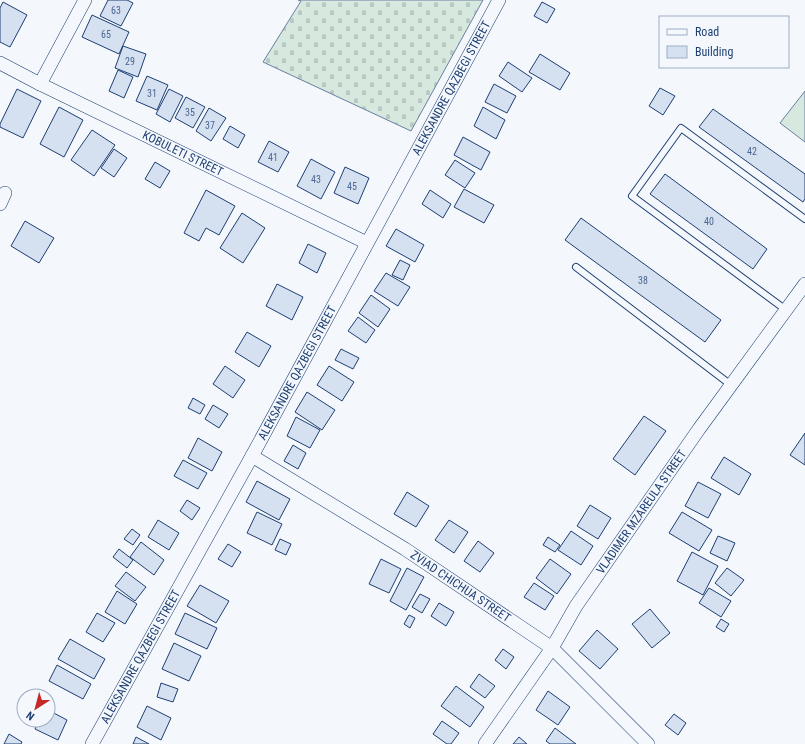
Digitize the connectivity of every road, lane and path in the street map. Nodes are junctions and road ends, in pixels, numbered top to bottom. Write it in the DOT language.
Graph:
graph roads {
  1 [pos="85,0"];
  2 [pos="499,0"];
  3 [pos="0,62"];
  4 [pos="40,84"];
  5 [pos="805,219"];
  6 [pos="367,243"];
  7 [pos="576,267"];
  8 [pos="805,284"];
  9 [pos="786,310"];
  10 [pos="732,385"];
  11 [pos="252,456"];
  12 [pos="552,648"];
  13 [pos="92,744"];
  14 [pos="485,744"];
  15 [pos="648,744"];
  1 -- 4 [label="street"];
  2 -- 6 [label="street, ALEKSANDRE QAZBEGI STREET"];
  3 -- 4 [label="street, KOBULETI STREET"];
  4 -- 6 [label="street, KOBULETI STREET"];
  5 -- 9 [label="lane"];
  6 -- 11 [label="street, ALEKSANDRE QAZBEGI STREET"];
  7 -- 10 [label="lane"];
  8 -- 9 [label="street, VLADIMER MZAREULA STREET"];
  9 -- 10 [label="street, VLADIMER MZAREULA STREET"];
  10 -- 12 [label="street, VLADIMER MZAREULA STREET"];
  11 -- 12 [label="street, ZVIAD CHICHUA STREET"];
  11 -- 13 [label="street, ALEKSANDRE QAZBEGI STREET"];
  12 -- 14 [label="street, VLADIMER MZAREULA STREET"];
  12 -- 15 [label="street, ZVIAD CHICHUA STREET"];
}
